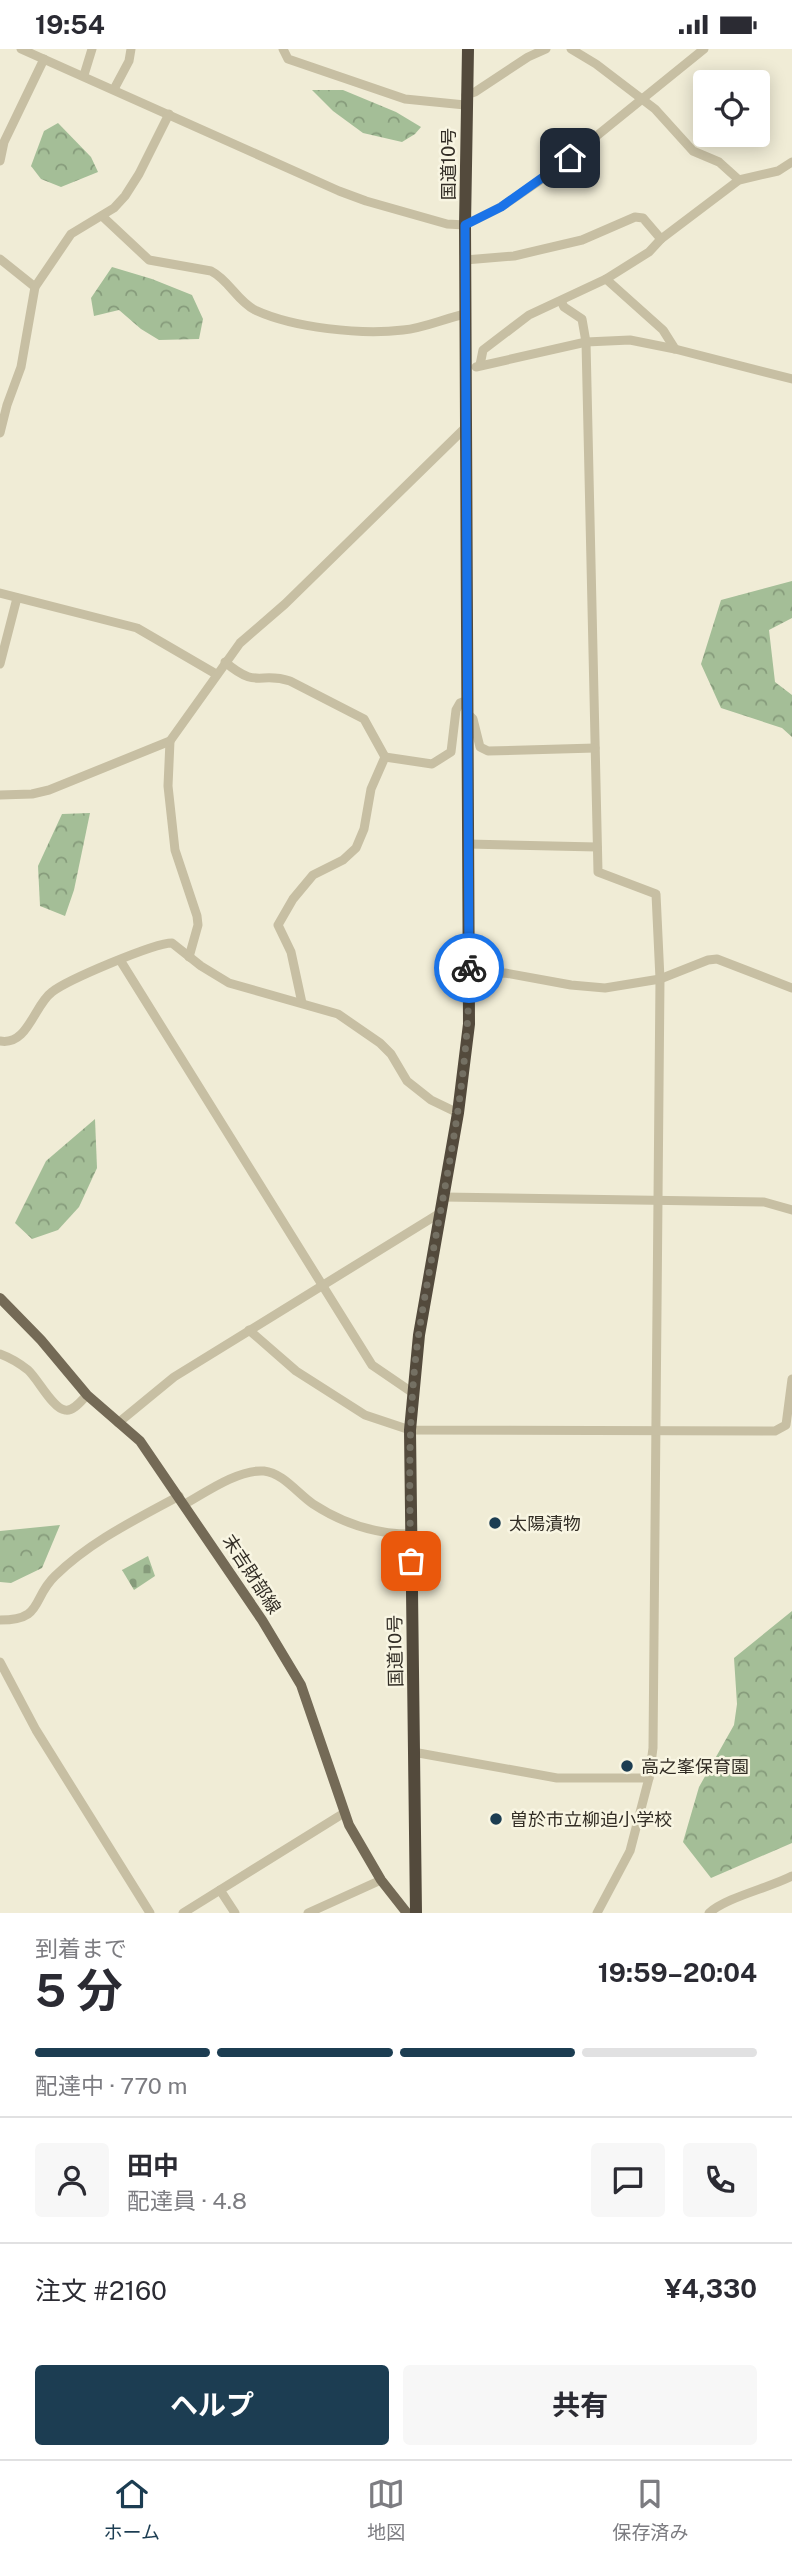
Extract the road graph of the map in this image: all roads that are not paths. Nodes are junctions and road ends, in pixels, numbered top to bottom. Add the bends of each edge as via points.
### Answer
1 (21, 49) edge
2 (92, 49) edge
3 (131, 49) edge
4 (283, 49) edge
5 (468, 49) edge
6 (546, 49) edge
7 (571, 49) edge
8 (704, 49) edge
9 (44, 59) junction
10 (84, 75) junction
11 (114, 89) junction
12 (641, 99) junction
13 (466, 100) junction
14 (169, 114) junction
15 (0, 161) edge
16 (792, 162) edge
17 (739, 180) junction
18 (102, 216) junction
19 (465, 225) junction
20 (661, 239) junction
21 (0, 259) edge
22 (465, 260) junction
23 (606, 279) junction
24 (35, 287) junction
25 (561, 301) junction
26 (466, 314) junction
27 (586, 342) junction
28 (675, 349) junction
29 (480, 365) junction
30 (467, 370) junction
31 (792, 379) edge
32 (4, 404) edge
33 (466, 428) junction
34 (0, 433) edge
35 (0, 593) edge
36 (17, 598) junction
37 (225, 662) junction
38 (0, 664) edge
39 (216, 674) junction
40 (468, 707) junction
41 (170, 741) junction
42 (595, 748) junction
43 (385, 757) junction
44 (0, 795) edge
45 (468, 844) junction
46 (597, 847) junction
47 (190, 957) junction
48 (120, 960) junction
49 (470, 975) junction
50 (660, 979) junction
51 (792, 988) edge
52 (302, 1003) junction
53 (0, 1041) edge
54 (458, 1113) junction
55 (443, 1197) junction
56 (657, 1200) junction
57 (792, 1210) edge
58 (440, 1213) junction
59 (321, 1286) junction
60 (0, 1298) edge
61 (249, 1330) junction
62 (0, 1354) edge
63 (792, 1379) edge
64 (413, 1394) junction
65 (87, 1395) junction
66 (118, 1423) junction
67 (410, 1430) junction
68 (655, 1431) junction
69 (182, 1500) junction
70 (410, 1534) junction
71 (0, 1620) edge
72 (0, 1662) edge
73 (414, 1752) junction
74 (649, 1778) junction
75 (344, 1813) junction
76 (792, 1876) edge
77 (381, 1880) junction
78 (220, 1890) junction
79 (150, 1913) edge
80 (183, 1913) edge
81 (235, 1913) edge
82 (308, 1913) edge
83 (407, 1913) edge
84 (416, 1913) edge
85 (598, 1913) edge
86 (709, 1913) edge

1 - 9 street
2 - 10 street
3 - 11 street
4 - 13 street via 288,59 405,99
5 - 13 highway, 国道10号
6 - 13 street
7 - 12 street
8 - 12 street
9 - 10 street
9 - 15 street
10 - 11 street
11 - 14 street
12 - 17 street via 693,151 719,162
12 - 19 street via 552,172
13 - 19 highway, 国道10号
14 - 18 street via 133,185
14 - 19 street via 366,201
16 - 17 street via 778,171
17 - 20 street
18 - 24 street via 71,234
18 - 26 street via 149,260 211,271 248,305 285,319 358,331 405,330
19 - 22 highway, 国道10号
20 - 22 street via 643,218 635,216 582,240 514,256
20 - 23 street
21 - 24 street
22 - 26 highway, 国道10号
23 - 25 street
23 - 28 street via 663,330
24 - 32 street via 21,367
25 - 27 street via 582,319
25 - 29 street via 529,315 483,350
26 - 30 highway, 国道10号
27 - 28 street via 630,340
27 - 29 street
27 - 42 street
28 - 31 street
29 - 30 street
30 - 33 highway, 国道10号
32 - 34 street
33 - 37 street
33 - 40 highway, 国道10号
35 - 36 street
36 - 38 street
36 - 39 street via 148,632
37 - 39 street
37 - 43 street via 247,678 290,681 358,715
39 - 41 street
40 - 42 street via 480,747 488,751
40 - 43 street via 460,703 456,710 451,752 432,764
40 - 45 highway, 国道10号
41 - 44 street via 49,790
41 - 47 street via 168,786 175,850 198,925
42 - 46 street
43 - 52 street via 356,848 313,875 278,925 291,952
45 - 46 street
45 - 49 highway, 国道10号
46 - 50 street via 598,872 656,894
47 - 48 street via 168,942
47 - 52 street via 229,983
48 - 53 street via 50,993 20,1035
48 - 59 street
49 - 50 street via 505,972 605,988
49 - 54 highway, 国道10号 via 466,1063
50 - 51 street via 717,959
50 - 56 street
52 - 54 street via 338,1014 370,1035 391,1053 407,1081
54 - 55 highway, 国道10号
55 - 56 street
55 - 58 highway, 国道10号
56 - 57 street via 764,1202
56 - 68 street
58 - 59 street
58 - 64 highway, 国道10号
59 - 61 street
59 - 64 street via 372,1365
60 - 65 main road, 末吉財部線
61 - 66 street via 174,1377
61 - 67 street via 296,1371 365,1415
62 - 65 street via 31,1372 65,1411
63 - 68 street via 786,1425 775,1431
64 - 67 highway, 国道10号
65 - 66 main road, 末吉財部線
66 - 69 main road, 末吉財部線 via 141,1441
67 - 68 street
67 - 70 highway, 国道10号
68 - 74 street
69 - 70 street via 266,1471 349,1522 385,1534
69 - 71 street via 93,1543 51,1580 29,1615
69 - 75 main road, 末吉財部線 via 301,1685
70 - 73 highway, 国道10号
72 - 79 street via 36,1730
73 - 74 street via 557,1778
73 - 84 highway, 国道10号
74 - 85 street via 630,1851
75 - 77 main road, 末吉財部線
75 - 78 street
76 - 86 street
77 - 82 street
77 - 83 main road, 末吉財部線
78 - 80 street
78 - 81 street

